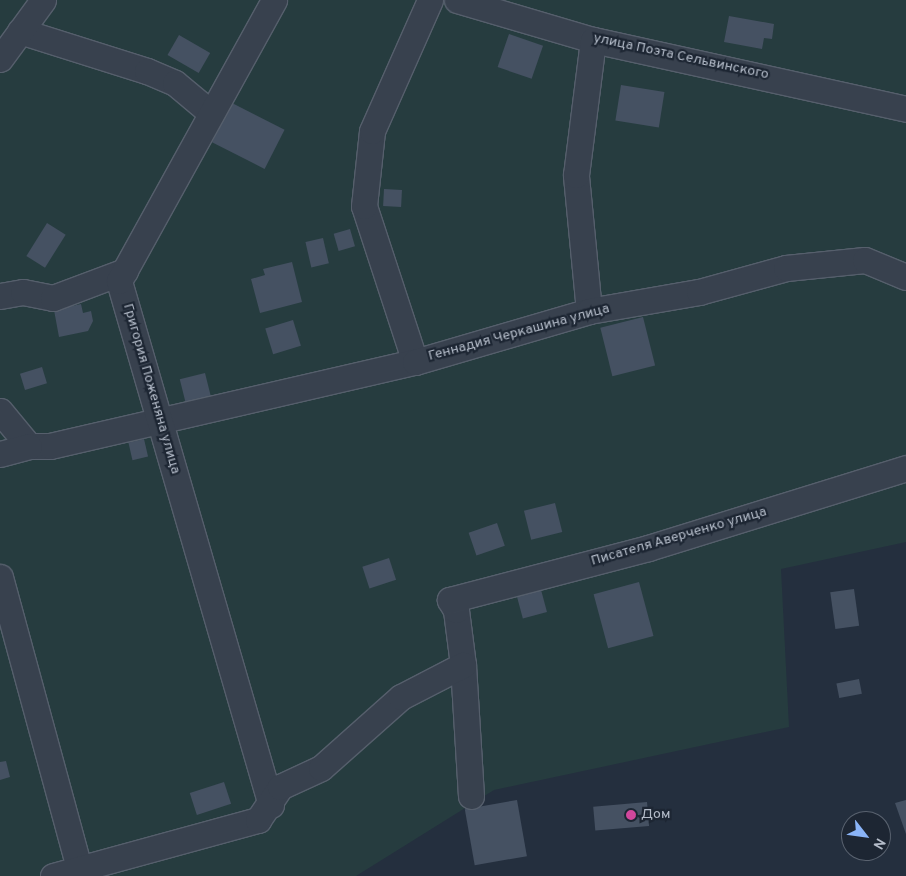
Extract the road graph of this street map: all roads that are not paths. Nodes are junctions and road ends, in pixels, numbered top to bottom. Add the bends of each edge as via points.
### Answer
1 (43, 0) edge
2 (274, 0) edge
3 (430, 0) edge
4 (457, 0) edge
5 (20, 31) junction
6 (593, 40) junction
7 (0, 59) edge
8 (906, 109) edge
9 (211, 113) junction
10 (125, 271) junction
11 (906, 277) edge
12 (0, 296) edge
13 (589, 311) junction
14 (415, 362) junction
15 (0, 411) edge
16 (160, 418) junction
17 (29, 446) junction
18 (0, 454) edge
19 (906, 468) edge
20 (0, 577) edge
21 (463, 665) junction
22 (471, 796) dead end
23 (271, 805) junction
24 (79, 868) junction
25 (52, 876) edge

1 - 5 street
2 - 9 street, Григория Поженяна улица
3 - 14 street via 372,132 364,206
4 - 6 street, улица Поэта Сельвинского
5 - 7 street
5 - 9 street via 175,83
6 - 8 street, улица Поэта Сельвинского
6 - 13 street via 576,175
9 - 10 street, Григория Поженяна улица
10 - 12 street via 53,298 23,292
10 - 16 street, Григория Поженяна улица via 119,281
11 - 13 street, Геннадия Черкашина улица via 865,260 786,268 699,292
13 - 14 street, Геннадия Черкашина улица
14 - 16 street, Геннадия Черкашина улица
15 - 17 street
16 - 17 street, Геннадия Черкашина улица via 50,446
16 - 23 street, Григория Поженяна улица
17 - 18 street, Геннадия Черкашина улица
19 - 21 street, Писателя Аверченко улица via 648,548 450,600 456,610
20 - 24 street
21 - 22 street
21 - 23 street via 401,697 321,768 280,787
23 - 24 street via 258,820
24 - 25 street

